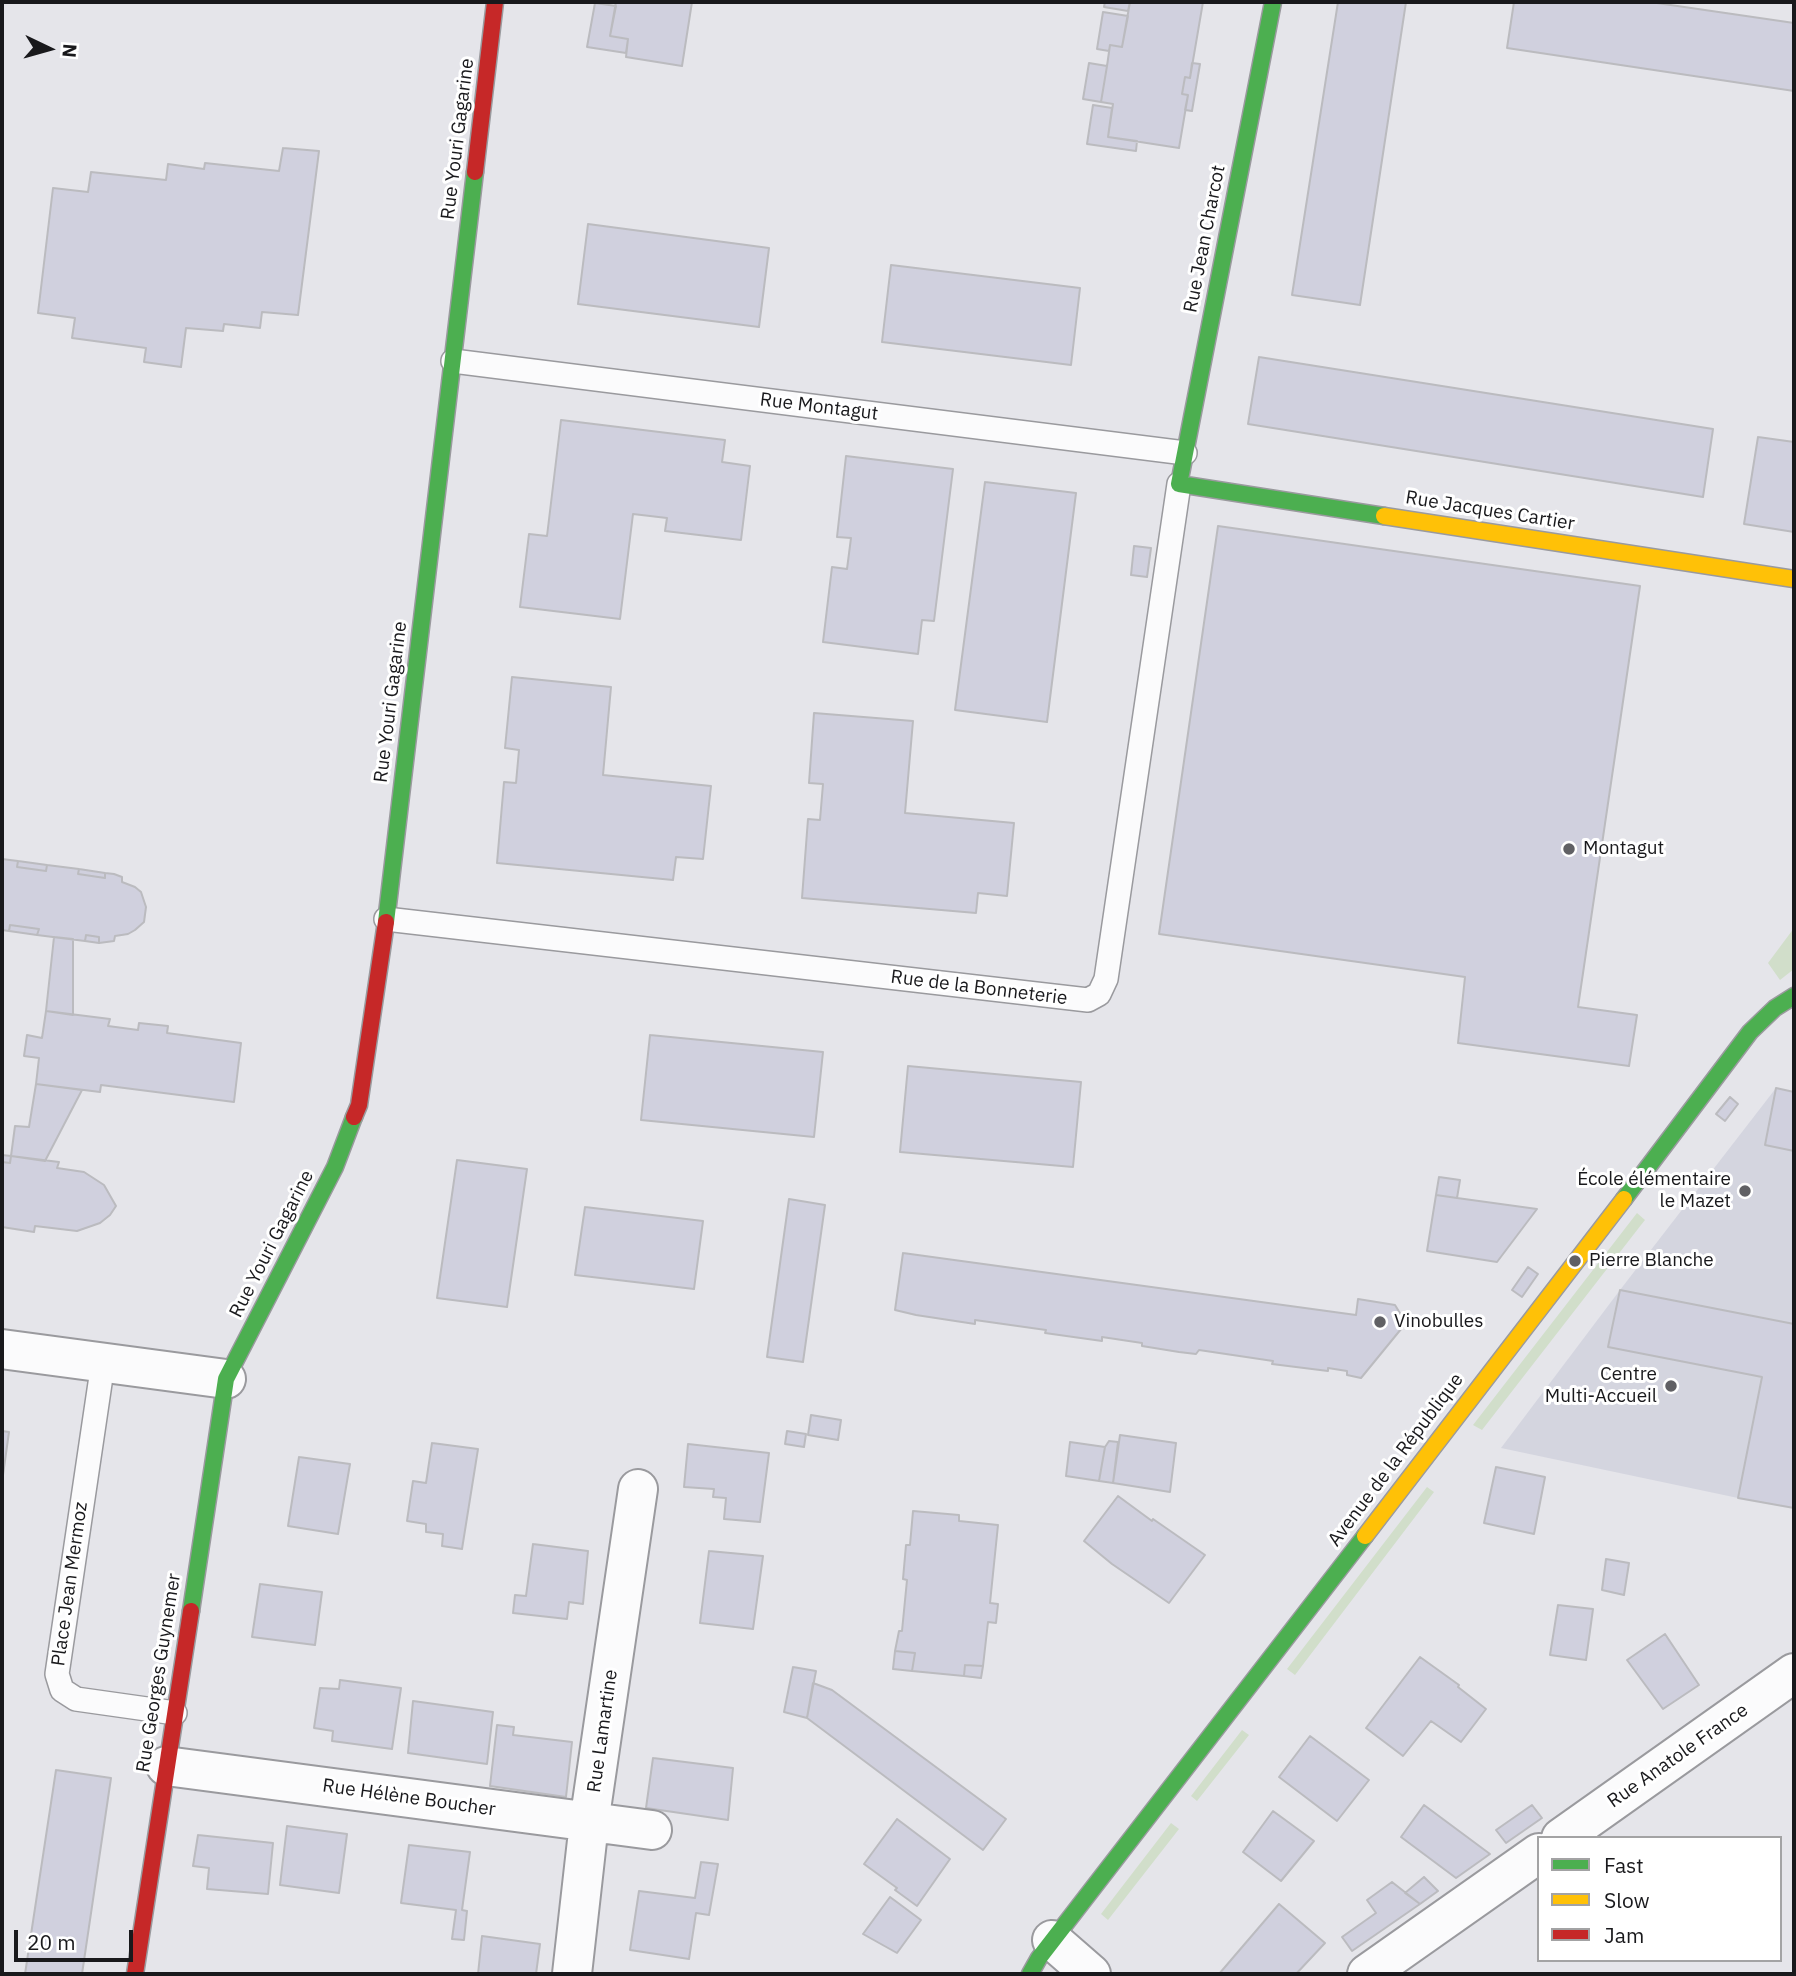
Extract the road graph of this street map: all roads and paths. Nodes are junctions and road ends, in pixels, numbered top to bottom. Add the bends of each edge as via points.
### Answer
1 (495, 2) edge
2 (1273, 2) edge
3 (453, 361) junction
4 (1185, 453) junction
5 (1180, 484) junction
6 (1794, 579) edge
7 (386, 919) junction
8 (1794, 996) edge
9 (2, 1349) edge
10 (103, 1363) junction
11 (226, 1378) junction
12 (638, 1489) dead end
13 (1794, 1673) edge
14 (175, 1713) junction
15 (166, 1766) junction
16 (589, 1823) junction
17 (652, 1830) dead end
18 (1564, 1836) edge
19 (1537, 1854) edge
20 (1045, 1949) junction
21 (135, 1974) edge
22 (572, 1974) edge
23 (1017, 1974) edge
24 (1030, 1974) edge
25 (1091, 1974) edge
26 (1367, 1974) edge

1 - 3 street, Rue Youri Gagarine
2 - 4 street, Rue Jean Charcot
3 - 4 lane, Rue Montagut
3 - 7 street, Rue Youri Gagarine
4 - 5 street, Rue Jean Charcot
5 - 6 street, Rue Jacques Cartier
5 - 7 lane, Rue de la Bonneterie via 1106,979 1099,993 1088,1000
7 - 11 street, Rue Youri Gagarine via 359,1105 335,1167
8 - 20 street, Avenue de la République via 1750,1032
9 - 10 street
10 - 11 street
10 - 14 lane, Place Jean Mermoz via 57,1674 62,1690 76,1699
11 - 14 street, Rue Georges Guynemer
12 - 16 street, Rue Lamartine
13 - 18 street, Rue Anatole France
14 - 15 street, Rue Georges Guynemer
15 - 16 street, Rue Hélène Boucher
15 - 21 street, Rue Georges Guynemer
16 - 17 street, Rue Hélène Boucher
16 - 22 street, Rue Lamartine
19 - 26 street
20 - 23 street, Avenue de la République
20 - 24 street, Avenue de la République
20 - 25 street

